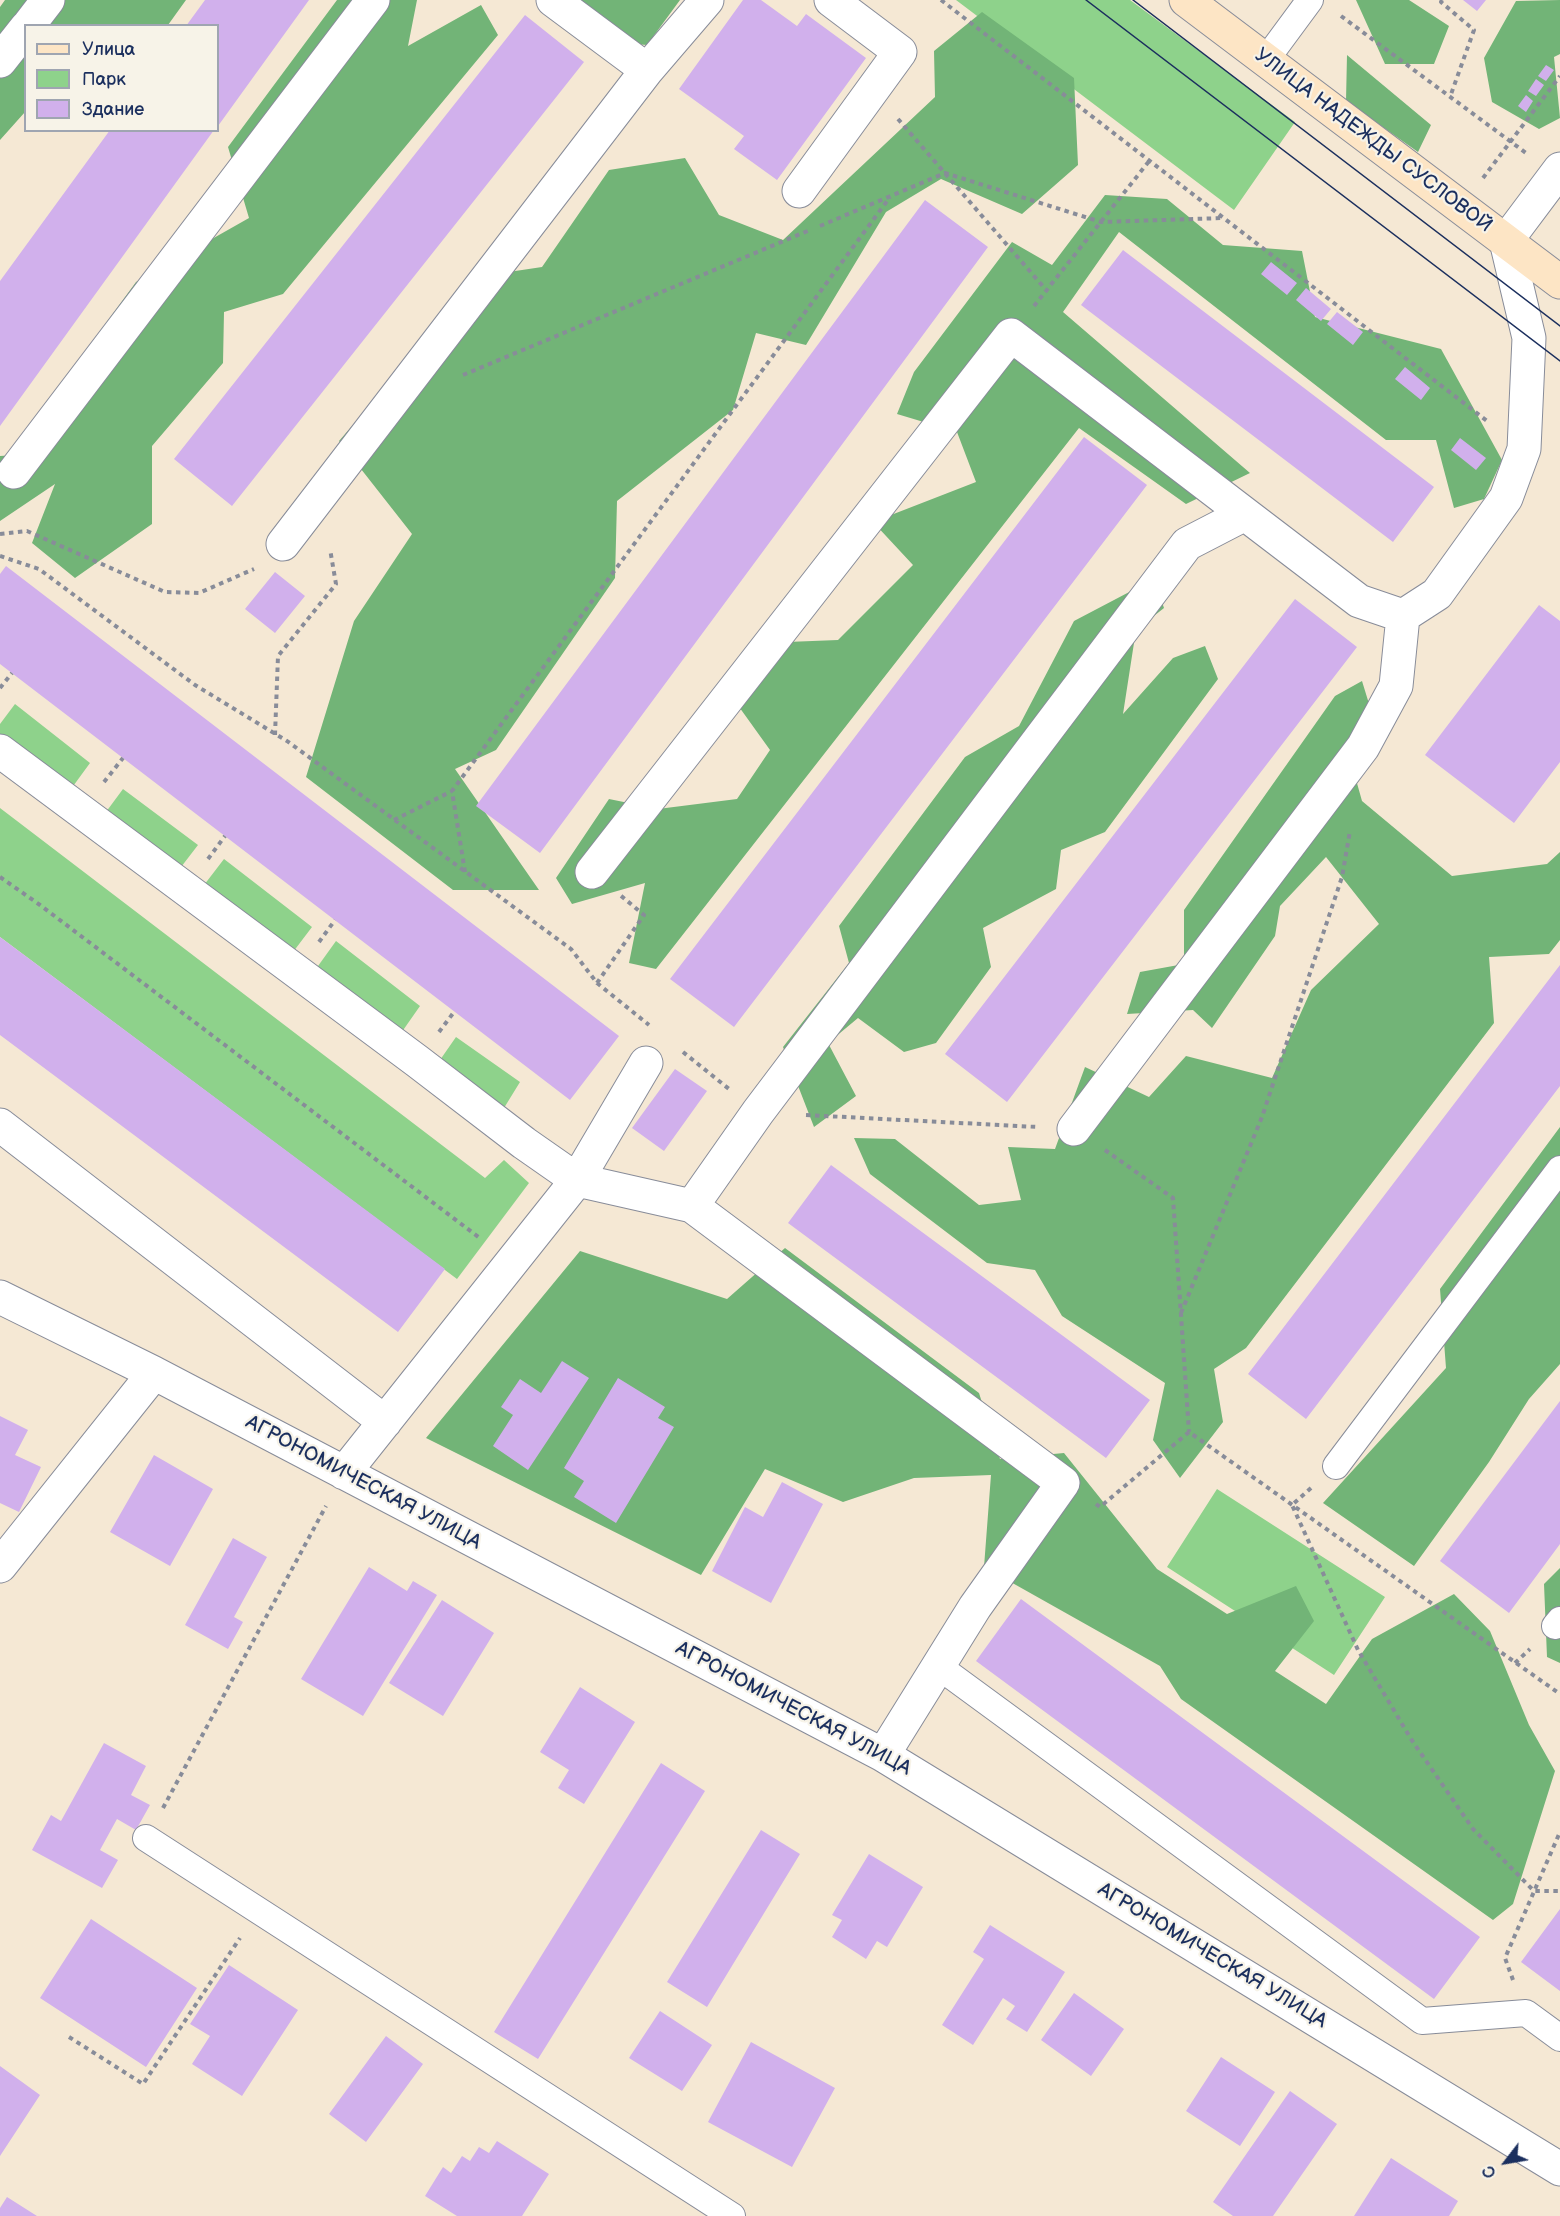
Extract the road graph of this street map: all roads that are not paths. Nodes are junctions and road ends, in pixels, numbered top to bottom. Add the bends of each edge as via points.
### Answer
1 (48, 0) edge
2 (373, 0) edge
3 (553, 0) edge
4 (707, 0) edge
5 (831, 0) edge
6 (1186, 0) edge
7 (1310, 0) edge
8 (29, 24) edge
9 (24, 31) edge
10 (0, 61) edge
11 (1265, 61) junction
12 (646, 70) junction
13 (1558, 172) edge
14 (799, 191) dead end
15 (1506, 241) junction
16 (1560, 282) edge
17 (14, 472) dead end
18 (1245, 514) junction
19 (284, 544) road end
20 (1403, 616) junction
21 (0, 751) edge
22 (592, 872) dead end
23 (644, 1049) road end
24 (0, 1125) edge
25 (1074, 1129) road end
26 (1560, 1169) edge
27 (577, 1180) junction
28 (692, 1206) junction
29 (0, 1296) edge
30 (154, 1373) junction
31 (385, 1422) junction
32 (1336, 1466) dead end
33 (344, 1473) junction
34 (0, 1566) edge
35 (938, 1666) junction
36 (883, 1755) junction
37 (146, 1838) road end
38 (1560, 2038) edge
39 (1560, 2169) edge
40 (732, 2216) edge

1 - 8 street
2 - 17 street
3 - 12 street
4 - 12 street
5 - 14 street via 900,52
6 - 11 main road, УЛИЦА НАДЕЖДЫ СУСЛОВОЙ
7 - 11 lane
9 - 10 street
11 - 15 main road, УЛИЦА НАДЕЖДЫ СУСЛОВОЙ
12 - 19 street
13 - 15 street
15 - 16 main road, УЛИЦА НАДЕЖДЫ СУСЛОВОЙ
15 - 20 street via 1530,338 1524,449 1506,498 1437,594
18 - 20 street via 1359,601
18 - 22 street via 1011,334
18 - 28 street via 1187,544 758,1112
20 - 25 street via 1396,686 1363,747
21 - 27 street
23 - 27 street
24 - 31 street
26 - 32 lane
27 - 28 street
27 - 31 street
28 - 35 street via 1063,1483
29 - 30 street, АГРОНОМИЧЕСКАЯ УЛИЦА
30 - 33 street, АГРОНОМИЧЕСКАЯ УЛИЦА
30 - 34 street
31 - 33 street
33 - 36 street, АГРОНОМИЧЕСКАЯ УЛИЦА
35 - 36 street
35 - 38 lane via 1422,2022 1526,2013
36 - 39 street, АГРОНОМИЧЕСКАЯ УЛИЦА
37 - 40 lane

